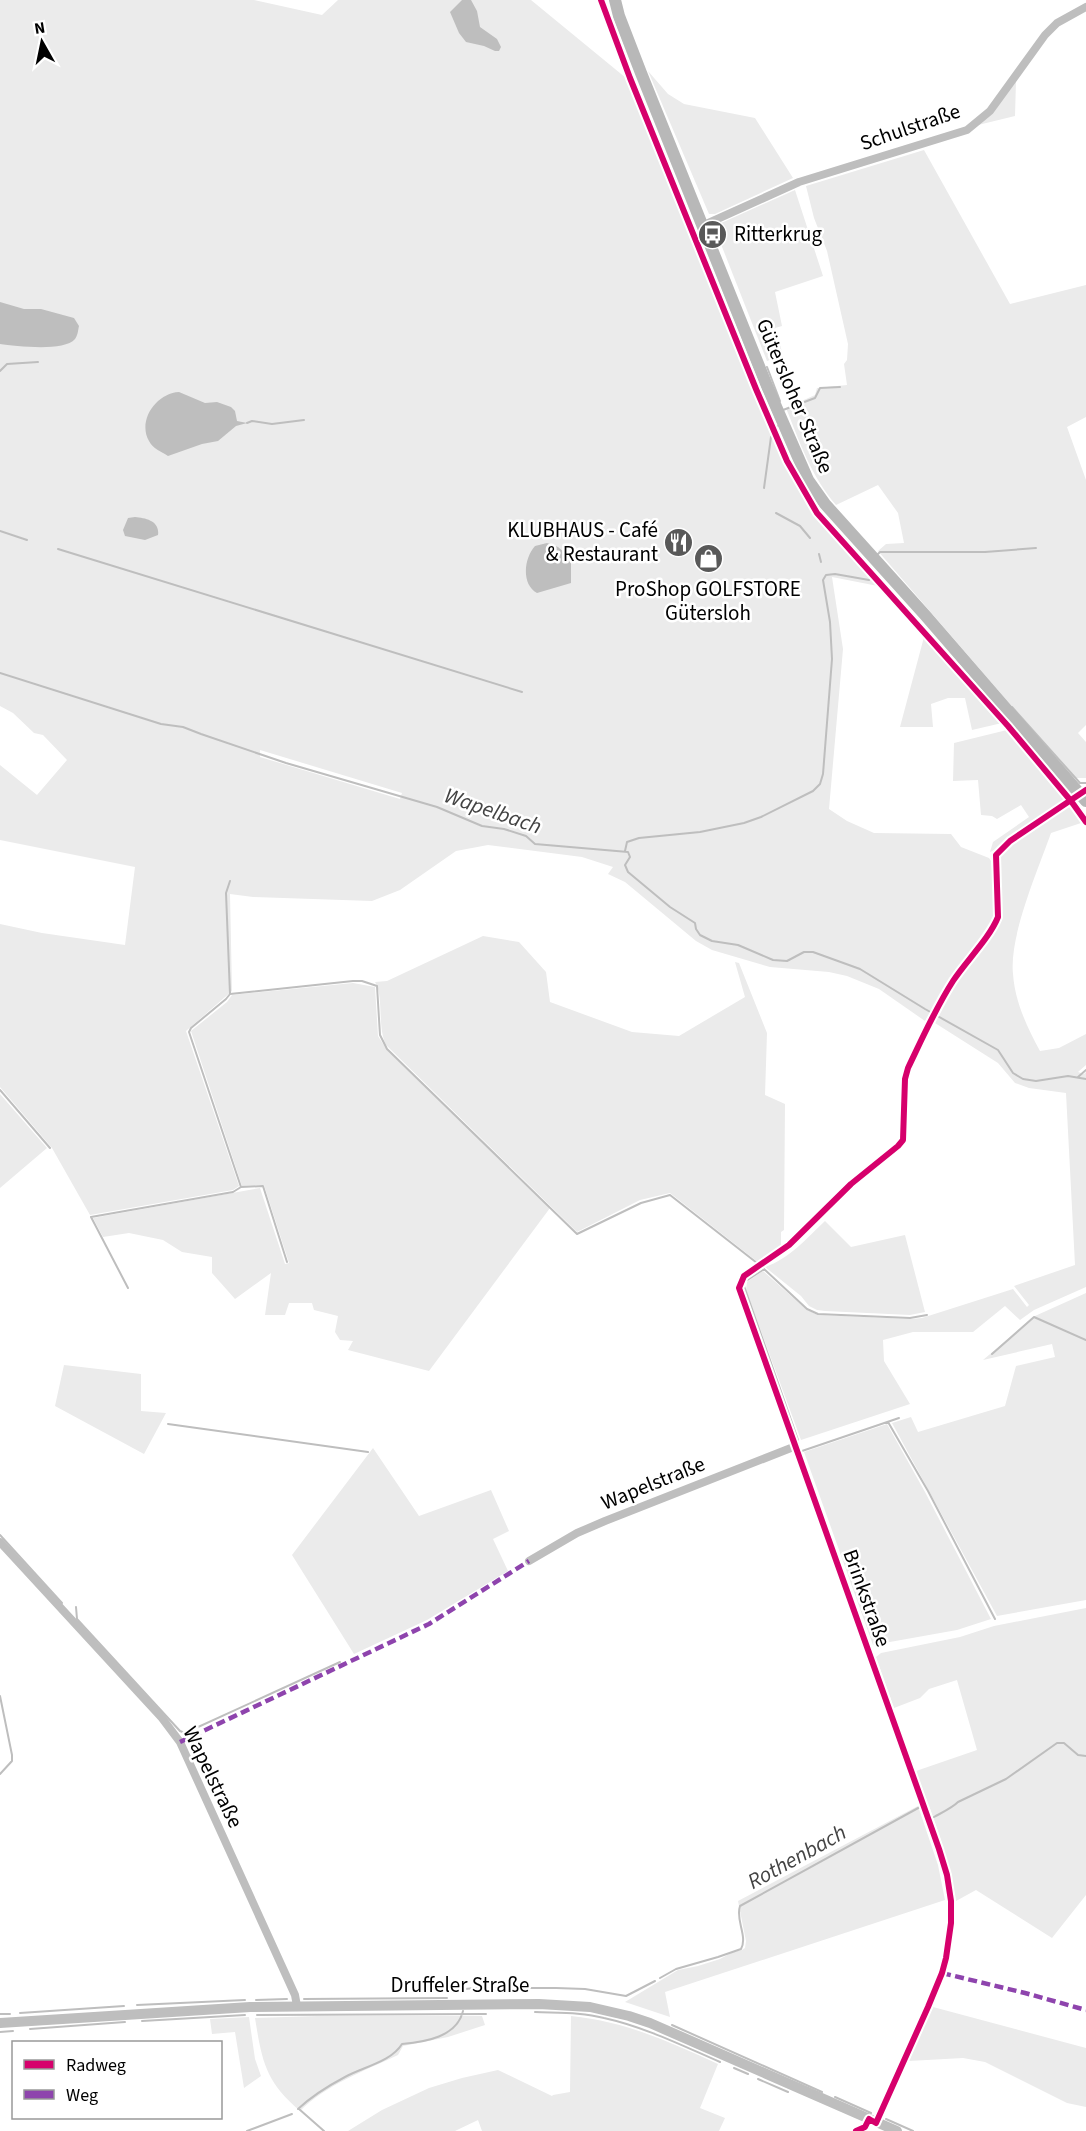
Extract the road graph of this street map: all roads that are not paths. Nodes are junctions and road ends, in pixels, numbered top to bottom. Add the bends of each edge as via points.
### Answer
1 (615, 0) edge
2 (1086, 7) edge
3 (704, 225) junction
4 (1084, 795) edge
5 (898, 1146) dead end
6 (796, 1446) junction
7 (0, 1542) edge
8 (529, 1561) dead end
9 (297, 2006) junction
10 (0, 2023) edge
11 (872, 2121) junction
12 (856, 2131) edge
13 (897, 2131) edge

1 - 3 main road, Gütersloher Straße
2 - 3 street, Schulstraße via 1045,34 990,111 967,130 799,182
3 - 4 main road, Gütersloher Straße via 808,480 825,504
5 - 6 street, Brinkstraße via 851,1184 789,1245 740,1282
6 - 8 street, Wapelstraße via 577,1533
6 - 11 street, Brinkstraße via 939,1849 951,1901 949,1944 942,1973
7 - 9 street, Wapelstraße via 180,1742
9 - 10 street, Druffeler Straße
9 - 11 street, Druffeler Straße via 539,2004 604,2009 650,2023
11 - 12 street
11 - 13 street, Druffeler Straße

